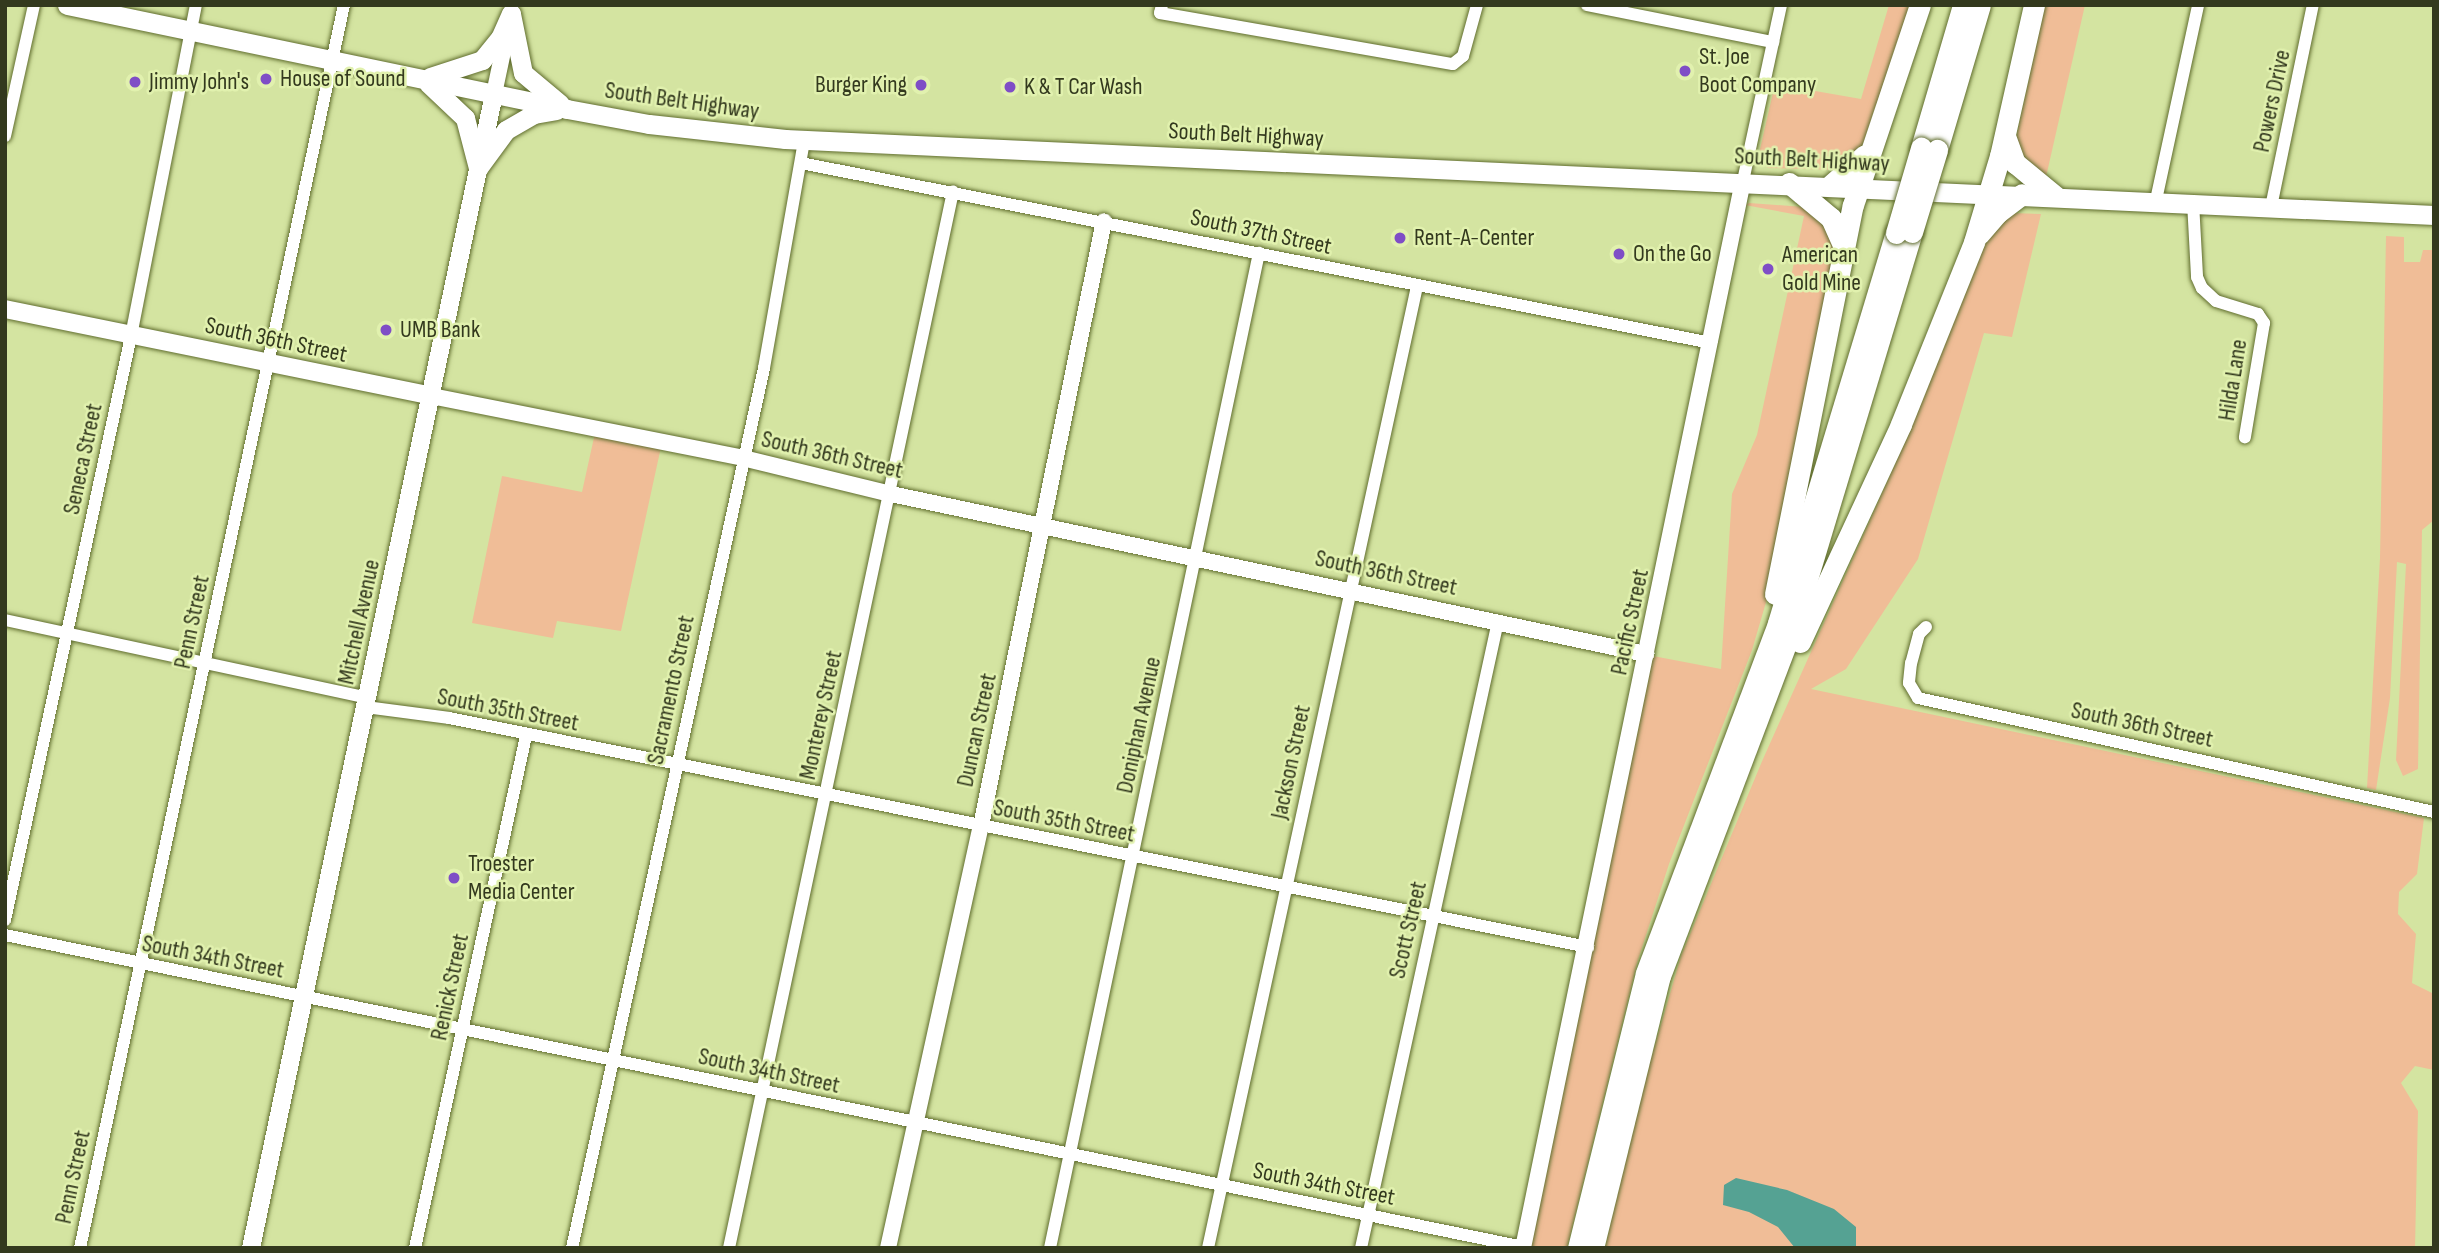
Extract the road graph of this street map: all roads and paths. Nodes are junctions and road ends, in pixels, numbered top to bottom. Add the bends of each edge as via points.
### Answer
1 (34, 5) edge
2 (67, 5) edge
3 (196, 5) edge
4 (344, 5) edge
5 (1477, 5) edge
6 (1587, 5) edge
7 (1781, 5) edge
8 (1920, 5) edge
9 (1963, 5) edge
10 (1980, 5) edge
11 (2034, 5) edge
12 (2198, 5) edge
13 (2313, 5) edge
14 (512, 9) edge
15 (1161, 9) edge
16 (190, 31) junction
17 (1773, 42) junction
18 (333, 61) junction
19 (421, 79) junction
20 (494, 94) junction
21 (567, 109) junction
22 (5, 136) edge
23 (2005, 136) junction
24 (804, 140) junction
25 (1871, 148) junction
26 (1929, 149) junction
27 (801, 163) junction
28 (478, 168) junction
29 (1743, 181) junction
30 (1789, 183) junction
31 (1831, 185) junction
32 (1859, 187) junction
33 (953, 191) junction
34 (1989, 193) junction
35 (2022, 194) junction
36 (2055, 196) junction
37 (2156, 200) junction
38 (2193, 202) junction
39 (2271, 206) junction
40 (2434, 215) edge
41 (1104, 220) junction
42 (1904, 233) junction
43 (1974, 242) junction
44 (1844, 247) junction
45 (1259, 253) junction
46 (1417, 286) junction
47 (5, 309) edge
48 (131, 336) junction
49 (1711, 343) junction
50 (268, 363) junction
51 (431, 396) junction
52 (2245, 437) dead end
53 (744, 458) junction
54 (891, 494) junction
55 (1042, 525) junction
56 (1197, 558) junction
57 (1349, 591) junction
58 (5, 620) edge
59 (1498, 621) junction
60 (1926, 627) dead end
61 (66, 634) junction
62 (1646, 654) junction
63 (205, 664) junction
64 (367, 702) junction
65 (1747, 707) junction
66 (526, 736) junction
67 (1741, 763) junction
68 (676, 764) junction
69 (825, 793) junction
70 (2434, 812) edge
71 (981, 826) junction
72 (1132, 857) junction
73 (1286, 887) junction
74 (1433, 916) junction
75 (5, 920) edge
76 (5, 936) edge
77 (1588, 947) junction
78 (141, 964) junction
79 (306, 998) junction
80 (462, 1029) junction
81 (613, 1060) junction
82 (763, 1091) junction
83 (915, 1123) junction
84 (1069, 1155) junction
85 (1220, 1185) junction
86 (1368, 1213) junction
87 (1523, 1247) edge
88 (80, 1248) edge
89 (251, 1248) edge
90 (415, 1248) edge
91 (572, 1248) edge
92 (729, 1248) edge
93 (888, 1248) edge
94 (1050, 1248) edge
95 (1208, 1248) edge
96 (1360, 1248) edge
97 (1578, 1248) edge
98 (1593, 1248) edge

1 - 22 street
2 - 16 main road, South Belt Highway
3 - 16 street, Seneca Street
4 - 18 street, Penn Street
5 - 15 street via 1461,61 1453,64
6 - 17 street
7 - 17 street, Pacific Street
8 - 25 highway
9 - 26 highway
10 - 26 highway
11 - 23 highway
12 - 37 street
13 - 39 street, Powers Drive
14 - 19 main road via 500,38 482,60 456,73
14 - 20 street, Mitchell Avenue
14 - 21 main road via 523,73
16 - 18 main road, South Belt Highway
16 - 48 street, Seneca Street
17 - 29 street, Pacific Street
18 - 19 main road, South Belt Highway
18 - 50 street, Penn Street
19 - 20 main road, South Belt Highway
19 - 28 main road via 465,118
20 - 21 main road, South Belt Highway
20 - 28 main road, Mitchell Avenue
21 - 24 main road, South Belt Highway via 649,124
21 - 28 main road via 519,120
23 - 34 highway
23 - 36 highway via 2015,163
24 - 27 street, Sacramento Street
24 - 29 main road, South Belt Highway
25 - 31 highway
25 - 32 highway
26 - 42 highway, bridge
27 - 33 street, South 37th Street
27 - 53 street, Sacramento Street
28 - 51 main road, Mitchell Avenue
29 - 30 main road, South Belt Highway
29 - 49 street, Pacific Street
30 - 31 main road, South Belt Highway
30 - 44 highway via 1831,218
31 - 32 main road, South Belt Highway
32 - 34 main road, South Belt Highway
32 - 44 highway
33 - 41 street, South 37th Street
33 - 54 street, Monterey Street
34 - 35 main road, South Belt Highway
34 - 43 highway
35 - 36 main road, South Belt Highway
35 - 43 highway via 1990,219
36 - 37 main road, South Belt Highway
37 - 38 main road, South Belt Highway
38 - 39 main road, South Belt Highway
38 - 52 street, Hilda Lane via 2197,277 2202,288 2216,301 2258,314 2264,323
39 - 40 main road, South Belt Highway
41 - 45 street, South 37th Street
41 - 55 street, Duncan Street
42 - 65 highway
42 - 67 highway via 1818,552
43 - 67 highway via 1901,424 1768,716
44 - 65 highway via 1778,582
45 - 46 street, South 37th Street
45 - 56 street, Doniphan Avenue
46 - 49 street, South 37th Street
46 - 57 street, Jackson Street
47 - 48 main road, South 36th Street
48 - 50 main road, South 36th Street
48 - 61 street, Seneca Street
49 - 62 street, Pacific Street
50 - 51 main road, South 36th Street
50 - 63 street, Penn Street
51 - 53 street, South 36th Street
51 - 64 main road, Mitchell Avenue
53 - 54 street, South 36th Street
53 - 68 street, Sacramento Street
54 - 55 street, South 36th Street
54 - 69 street, Monterey Street
55 - 56 street, South 36th Street
55 - 71 street, Duncan Street
56 - 57 street, South 36th Street
56 - 72 street, Doniphan Avenue
57 - 59 street, South 36th Street
57 - 73 street, Jackson Street
58 - 61 street, South 35th Street
59 - 62 street, South 36th Street
59 - 74 street, Scott Street
60 - 70 street, South 36th Street via 1919,634 1910,663 1909,683 1919,698
61 - 63 street, South 35th Street
61 - 75 street, Seneca Street
62 - 77 street, Pacific Street
63 - 64 street, South 35th Street
63 - 78 street, Penn Street
64 - 66 street, South 35th Street
64 - 79 main road, Mitchell Avenue
65 - 97 highway via 1646,973
66 - 68 street, South 35th Street
66 - 80 street, Renick Street
67 - 98 highway via 1650,1009
68 - 69 street, South 35th Street
68 - 81 street, Sacramento Street
69 - 71 street, South 35th Street
69 - 82 street, Monterey Street
71 - 72 street, South 35th Street
71 - 83 street, Duncan Street
72 - 73 street, South 35th Street
72 - 84 street, Doniphan Avenue
73 - 74 street, South 35th Street
73 - 85 street, Jackson Street
74 - 77 street, South 35th Street
74 - 86 street, Scott Street
76 - 78 street, South 34th Street
77 - 87 street, Pacific Street
78 - 79 street, South 34th Street
78 - 88 street, Penn Street
79 - 80 street, South 34th Street
79 - 89 main road, Mitchell Avenue
80 - 81 street, South 34th Street
80 - 90 street, Renick Street
81 - 82 street, South 34th Street
81 - 91 street, Sacramento Street
82 - 83 street, South 34th Street
82 - 92 street, Monterey Street
83 - 84 street, South 34th Street
83 - 93 street, Duncan Street
84 - 85 street, South 34th Street
84 - 94 street, Doniphan Avenue
85 - 86 street, South 34th Street
85 - 95 street, Jackson Street
86 - 87 street, South 34th Street
86 - 96 street, Scott Street

